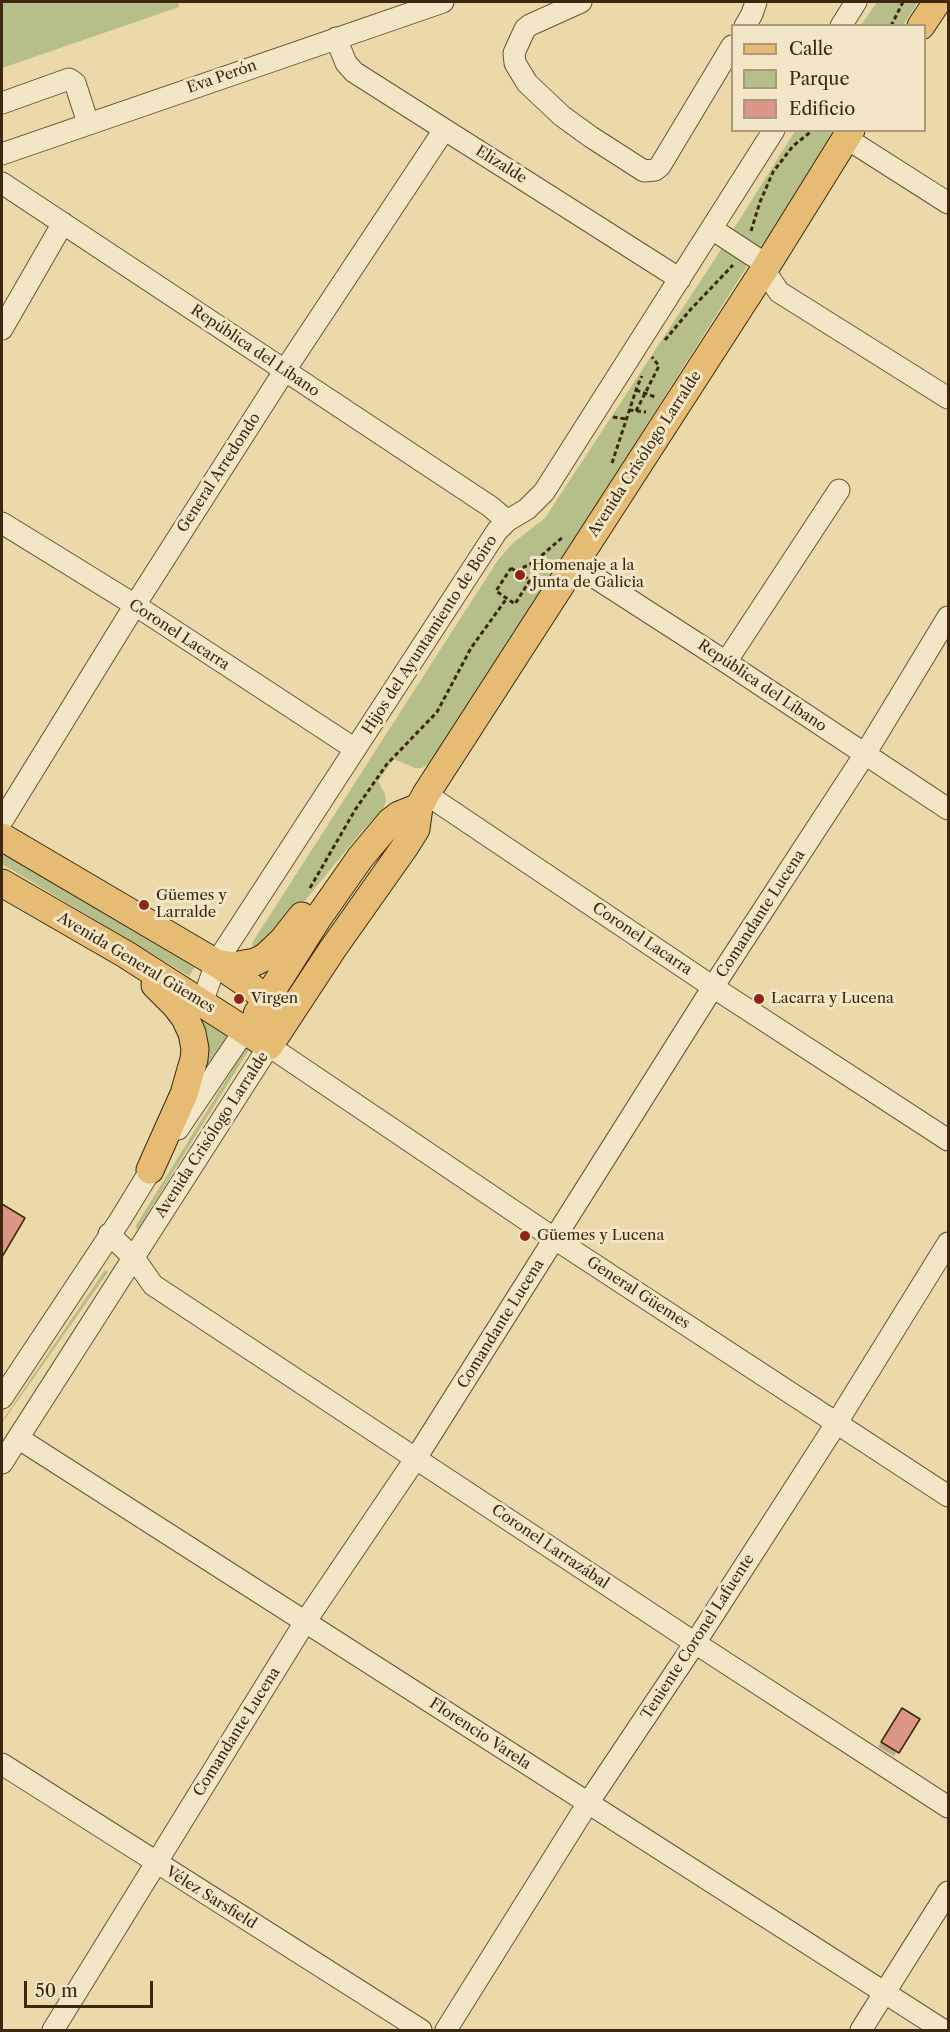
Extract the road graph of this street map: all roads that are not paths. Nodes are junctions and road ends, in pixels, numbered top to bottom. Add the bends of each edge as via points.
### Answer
1 (443, 2) edge
2 (581, 2) edge
3 (756, 2) edge
4 (856, 2) edge
5 (746, 24) edge
6 (842, 24) edge
7 (336, 38) junction
8 (731, 48) edge
9 (2, 103) edge
10 (88, 123) junction
11 (444, 130) junction
12 (773, 132) edge
13 (849, 134) edge
14 (2, 154) edge
15 (2, 183) edge
16 (948, 203) edge
17 (63, 223) junction
18 (712, 229) junction
19 (755, 261) junction
20 (680, 279) junction
21 (2, 329) edge
22 (285, 370) junction
23 (948, 398) edge
24 (839, 490) dead end
25 (507, 521) junction
26 (2, 523) edge
27 (574, 564) junction
28 (135, 605) junction
29 (948, 617) edge
30 (726, 662) junction
31 (355, 749) junction
32 (865, 754) junction
33 (423, 801) junction
34 (948, 809) edge
35 (2, 821) edge
36 (2, 837) edge
37 (360, 858) junction
38 (2, 882) edge
39 (125, 954) junction
40 (216, 963) junction
41 (713, 987) junction
42 (267, 1000) junction
43 (202, 1003) junction
44 (245, 1030) junction
45 (269, 1046) junction
46 (948, 1140) edge
47 (150, 1170) junction
48 (555, 1239) junction
49 (105, 1241) junction
50 (948, 1243) edge
51 (130, 1264) junction
52 (2, 1398) edge
53 (836, 1424) junction
54 (18, 1438) junction
55 (416, 1458) junction
56 (2, 1463) edge
57 (948, 1497) edge
58 (305, 1622) junction
59 (695, 1643) junction
60 (2, 1764) edge
61 (588, 1803) junction
62 (948, 1807) edge
63 (156, 1863) junction
64 (948, 1892) edge
65 (884, 1994) junction
66 (52, 2031) edge
67 (421, 2031) edge
68 (446, 2031) edge
69 (861, 2031) edge
70 (943, 2031) edge

1 - 7 street, Eva Perón
2 - 8 street via 525,29 514,53 515,63 527,82 562,116 644,171 660,166
3 - 5 street
4 - 6 street
7 - 10 street, Eva Perón
7 - 11 street, Elizalde via 354,72
9 - 10 street via 69,79 75,82
10 - 14 street, Eva Perón
11 - 20 street, Elizalde
11 - 22 street, General Arredondo
12 - 18 street, Hijos del Ayuntamiento de Boiro
13 - 16 street
13 - 19 main road, Avenida Crisólogo Larralde
15 - 17 street, República del Líbano
17 - 21 street
17 - 22 street, República del Líbano
18 - 19 street
18 - 20 street, Hijos del Ayuntamiento de Boiro
19 - 23 street via 779,292
19 - 27 main road, Avenida Crisólogo Larralde
20 - 25 street, Hijos del Ayuntamiento de Boiro via 544,492
22 - 25 street, República del Líbano
22 - 28 street, General Arredondo
24 - 30 street
25 - 31 street, Hijos del Ayuntamiento de Boiro
26 - 28 street, Coronel Lacarra
27 - 30 street, República del Líbano
27 - 33 main road, Avenida Crisólogo Larralde
28 - 31 street, Coronel Lacarra
28 - 35 street, General Arredondo
29 - 32 street, Comandante Lucena
30 - 32 street, República del Líbano
31 - 40 street, Hijos del Ayuntamiento de Boiro
32 - 34 street, República del Líbano
32 - 41 street, Comandante Lucena
33 - 37 main road, Avenida Crisólogo Larralde via 390,822
33 - 41 street, Coronel Lacarra
33 - 45 main road, Avenida Crisólogo Larralde via 416,829
36 - 40 main road
37 - 40 main road via 329,882 284,940 265,957 233,966
37 - 42 main road, Avenida Crisólogo Larralde
38 - 39 main road, Avenida General Güemes
39 - 43 main road, Avenida General Güemes
39 - 47 main road via 177,1006 192,1033 195,1049 184,1094
40 - 42 main road
40 - 43 street, Hijos del Ayuntamiento de Boiro
41 - 46 street, Coronel Lacarra
41 - 48 street, Comandante Lucena
42 - 44 main road, Avenida Crisólogo Larralde
42 - 45 main road via 274,1020
43 - 44 main road, Avenida General Güemes
44 - 45 main road, Avenida General Güemes
44 - 47 street, Avenida Crisólogo Larralde
45 - 48 street, General Güemes
45 - 51 street, Avenida Crisólogo Larralde
47 - 49 street, Avenida Crisólogo Larralde
48 - 53 street, General Güemes
48 - 55 street, Comandante Lucena
49 - 51 street, Coronel Larrazábal
49 - 52 street, Avenida Crisólogo Larralde
50 - 53 street, Teniente Coronel Lafuente
51 - 54 street, Avenida Crisólogo Larralde
51 - 55 street, Coronel Larrazábal via 153,1285
53 - 57 street, General Güemes
53 - 59 street, Teniente Coronel Lafuente
54 - 56 street, Avenida Crisólogo Larralde
54 - 58 street, Florencio Varela
55 - 58 street, Comandante Lucena
55 - 59 street, Coronel Larrazábal
58 - 61 street, Florencio Varela
58 - 63 street, Comandante Lucena
59 - 61 street, Teniente Coronel Lafuente
59 - 62 street, Coronel Larrazábal
60 - 63 street, Vélez Sarsfield
61 - 65 street, Florencio Varela
61 - 68 street, Teniente Coronel Lafuente
63 - 66 street, Comandante Lucena
63 - 67 street, Vélez Sarsfield
64 - 65 street
65 - 69 street
65 - 70 street, Florencio Varela

